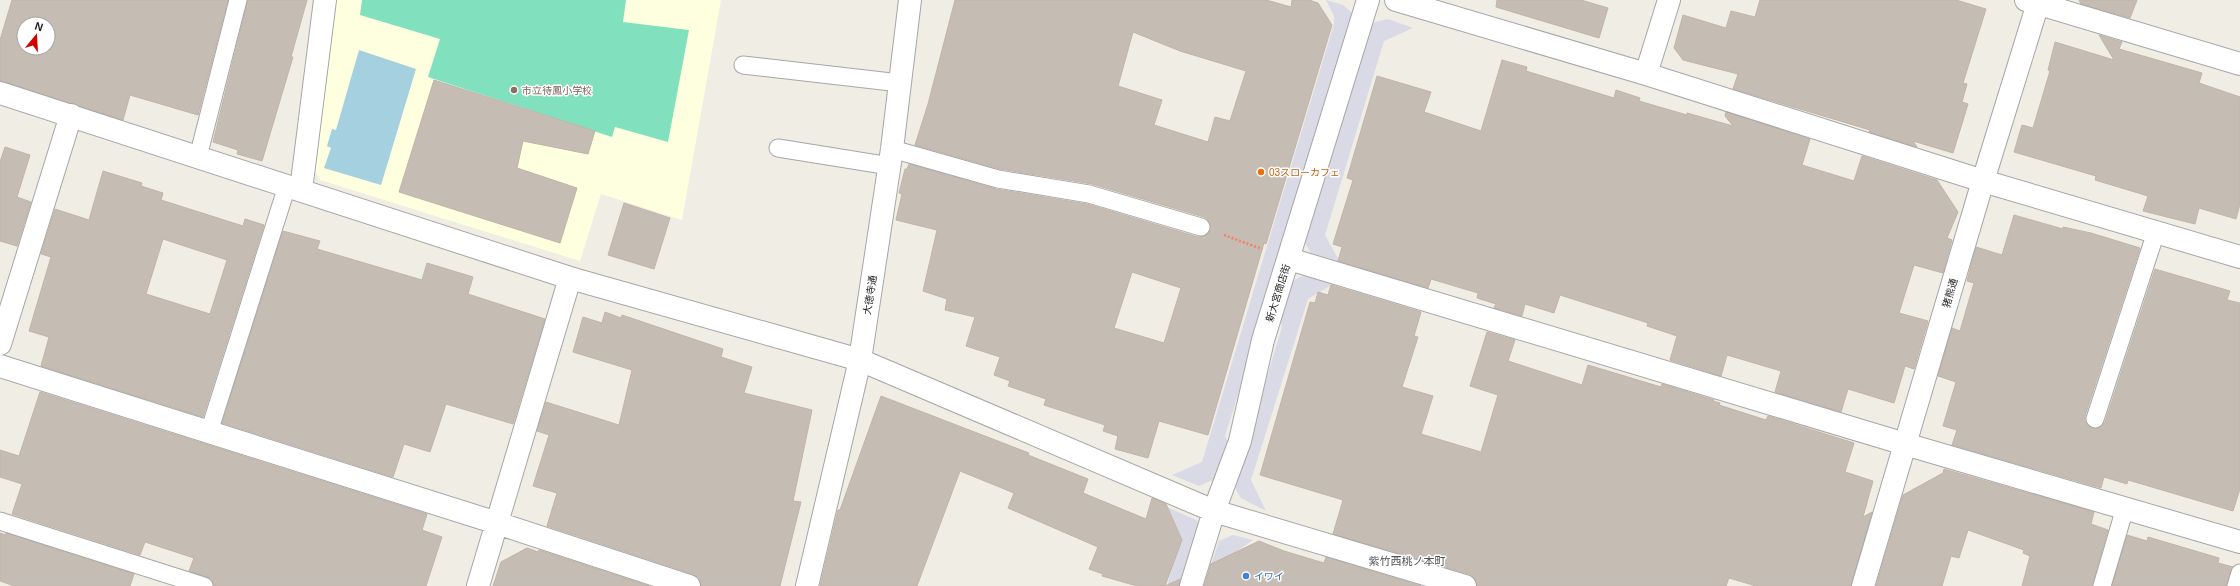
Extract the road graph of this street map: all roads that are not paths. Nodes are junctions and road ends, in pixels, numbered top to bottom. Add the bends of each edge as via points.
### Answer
1 (238, 0) edge
2 (325, 0) edge
3 (910, 0) edge
4 (1368, 0) edge
5 (1396, 0) edge
6 (1669, 0) edge
7 (2034, 1) edge
8 (2240, 64) edge
9 (743, 65) dead end
10 (1646, 74) junction
11 (900, 83) junction
12 (0, 93) edge
13 (71, 115) junction
14 (778, 148) dead end
15 (198, 157) junction
16 (891, 157) junction
17 (1983, 182) junction
18 (294, 188) junction
19 (1201, 227) road end
20 (2156, 232) junction
21 (2240, 257) edge
22 (1289, 259) junction
23 (570, 278) junction
24 (0, 344) edge
25 (860, 360) junction
26 (0, 366) edge
27 (2095, 419) dead end
28 (209, 432) junction
29 (1905, 444) junction
30 (2125, 508) junction
31 (1214, 511) junction
32 (0, 521) edge
33 (498, 523) junction
34 (2240, 542) edge
35 (2240, 574) edge
36 (204, 586) edge
37 (478, 586) edge
38 (689, 586) edge
39 (807, 586) edge
40 (1191, 586) edge
41 (1465, 586) edge
42 (1863, 586) edge
43 (2102, 586) edge
44 (2236, 586) edge

1 - 15 lane
2 - 18 street
3 - 11 street, 大徳寺通
4 - 22 street, 新大宮商店街
5 - 10 street
6 - 10 street
7 - 8 street
7 - 17 street, 猪熊通
9 - 11 lane
10 - 17 street
11 - 16 street, 大徳寺通
12 - 13 street
13 - 15 street
13 - 24 street
14 - 16 lane
15 - 18 street
16 - 19 lane via 1089,194
16 - 25 street, 大徳寺通
17 - 20 street
17 - 29 street, 猪熊通
18 - 23 street
18 - 28 lane
20 - 21 street
20 - 27 lane
22 - 29 street
22 - 31 street, 新大宮商店街 via 1263,340 1240,441
23 - 25 street
23 - 33 street
25 - 31 street
25 - 39 street, 大徳寺通
26 - 28 street
28 - 33 street
29 - 30 street
29 - 42 street, 猪熊通
30 - 34 street
30 - 43 lane
31 - 40 street, 新大宮商店街
31 - 41 street
32 - 36 lane
33 - 37 street
33 - 38 street
35 - 44 lane

